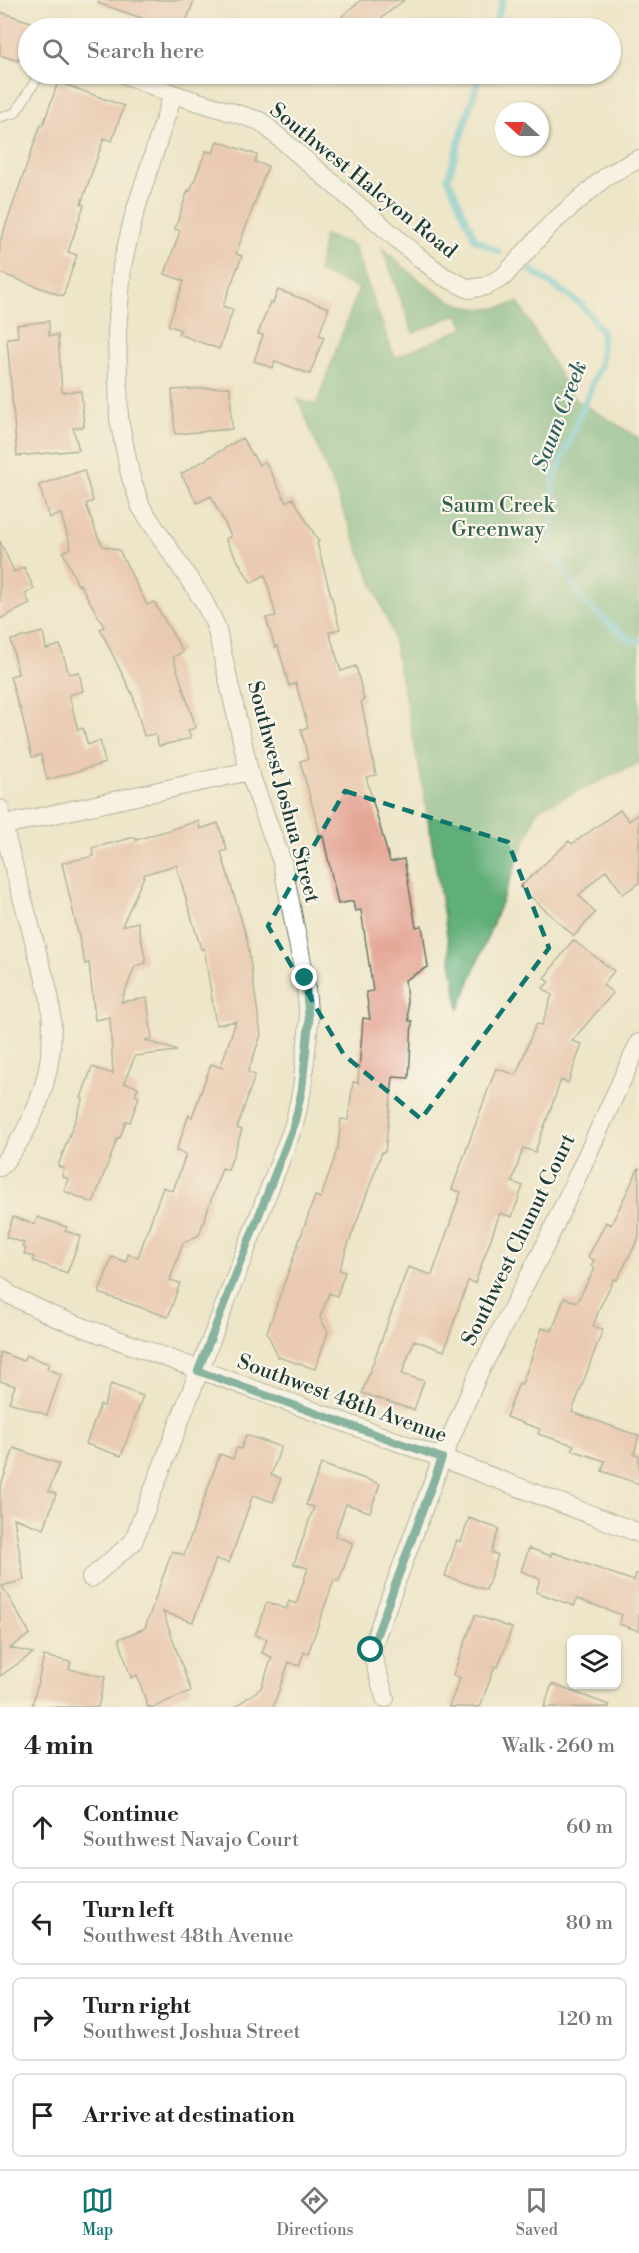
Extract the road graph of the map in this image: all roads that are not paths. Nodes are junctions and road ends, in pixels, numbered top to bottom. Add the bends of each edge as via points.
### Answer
1 (34, 84) edge
2 (148, 84) edge
3 (173, 94) junction
4 (0, 117) edge
5 (639, 159) edge
6 (249, 771) junction
7 (1, 820) edge
8 (639, 1043) edge
9 (0, 1167) edge
10 (0, 1286) edge
11 (198, 1371) junction
12 (442, 1458) junction
13 (639, 1533) edge
14 (91, 1578) dead end
15 (385, 1698) dead end

1 - 4 lane via 15,113
2 - 3 street, Southwest Halcyon Road
3 - 5 street, Southwest Halcyon Road via 260,121 416,255 468,289 503,277 551,224 608,176
3 - 6 street, Southwest Joshua Street via 122,266 117,332 119,419 141,507 216,626
6 - 7 street
6 - 11 street, Southwest Joshua Street via 291,899 309,1022 294,1125
7 - 9 street via 50,1000 50,1043 45,1083 33,1118
8 - 12 street, Southwest Chunut Court via 544,1248 479,1372
10 - 11 street, Southwest 48th Avenue via 55,1317
11 - 12 street, Southwest 48th Avenue
11 - 14 street, Southwest Joshua Street via 133,1542
12 - 13 street, Southwest 48th Avenue
12 - 15 street, Southwest Chunut Court via 371,1650

